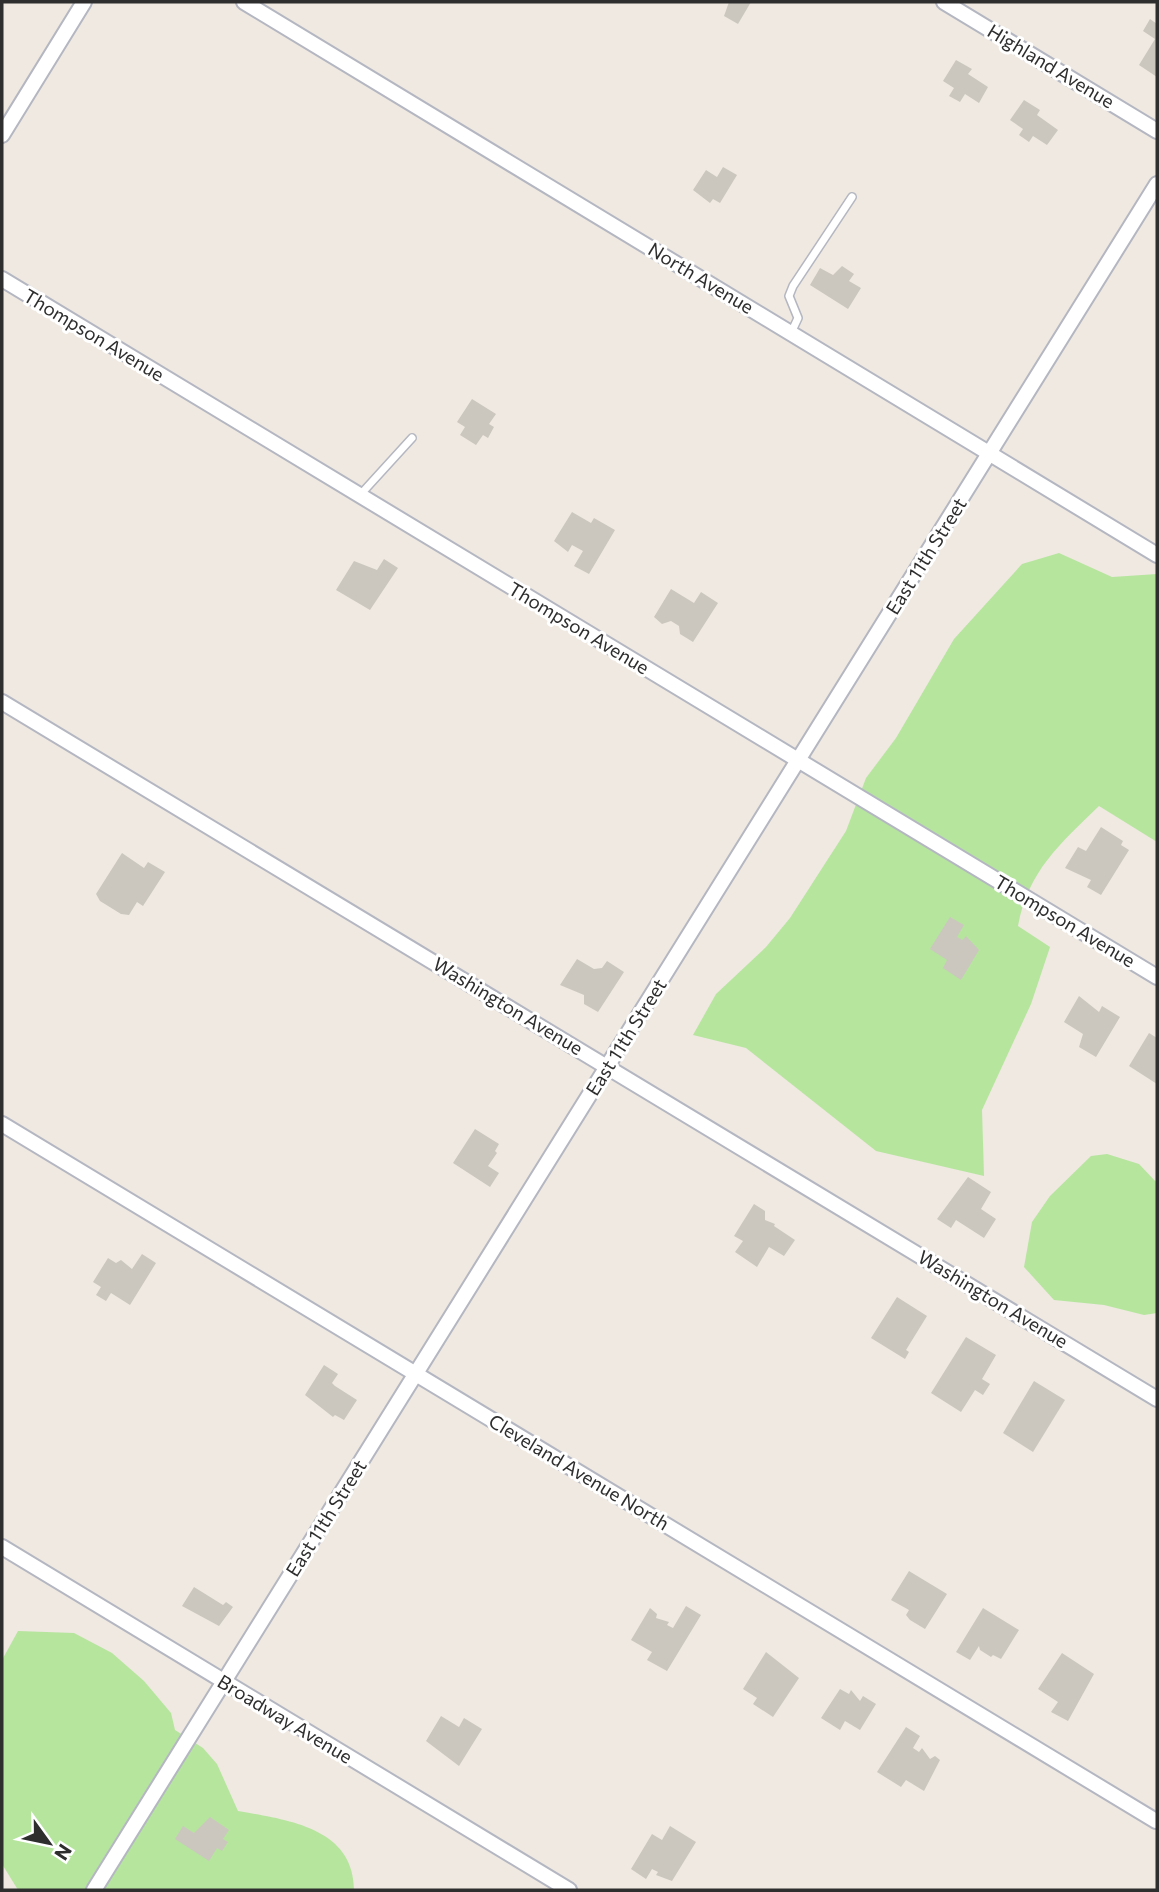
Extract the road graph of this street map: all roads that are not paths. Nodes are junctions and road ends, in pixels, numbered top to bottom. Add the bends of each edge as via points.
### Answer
1 (84, 2) edge
2 (244, 2) edge
3 (944, 2) edge
4 (1157, 131) edge
5 (2, 135) edge
6 (1157, 184) edge
7 (852, 197) dead end
8 (2, 279) edge
9 (792, 333) junction
10 (412, 438) dead end
11 (992, 452) junction
12 (360, 495) junction
13 (1157, 555) edge
14 (2, 702) edge
15 (799, 760) junction
16 (1157, 977) edge
17 (608, 1067) junction
18 (2, 1124) edge
19 (416, 1374) junction
20 (1157, 1399) edge
21 (2, 1547) edge
22 (224, 1682) junction
23 (1156, 1821) edge
24 (94, 1890) edge
25 (569, 1890) edge

1 - 5 street
2 - 9 street, North Avenue
3 - 4 street, Highland Avenue
6 - 11 street, East 11th Street
7 - 9 lane via 793,286 789,296 798,318
8 - 12 street, Thompson Avenue
9 - 11 street, North Avenue
10 - 12 lane
11 - 13 street, North Avenue
11 - 15 street, East 11th Street
12 - 15 street, Thompson Avenue
14 - 17 street, Washington Avenue
15 - 16 street, Thompson Avenue
15 - 17 street, East 11th Street
17 - 19 street, East 11th Street
17 - 20 street, Washington Avenue
18 - 19 street, Cleveland Avenue North
19 - 22 street, East 11th Street
19 - 23 street, Cleveland Avenue North
21 - 22 street, Broadway Avenue
22 - 24 street, East 11th Street
22 - 25 street, Broadway Avenue

